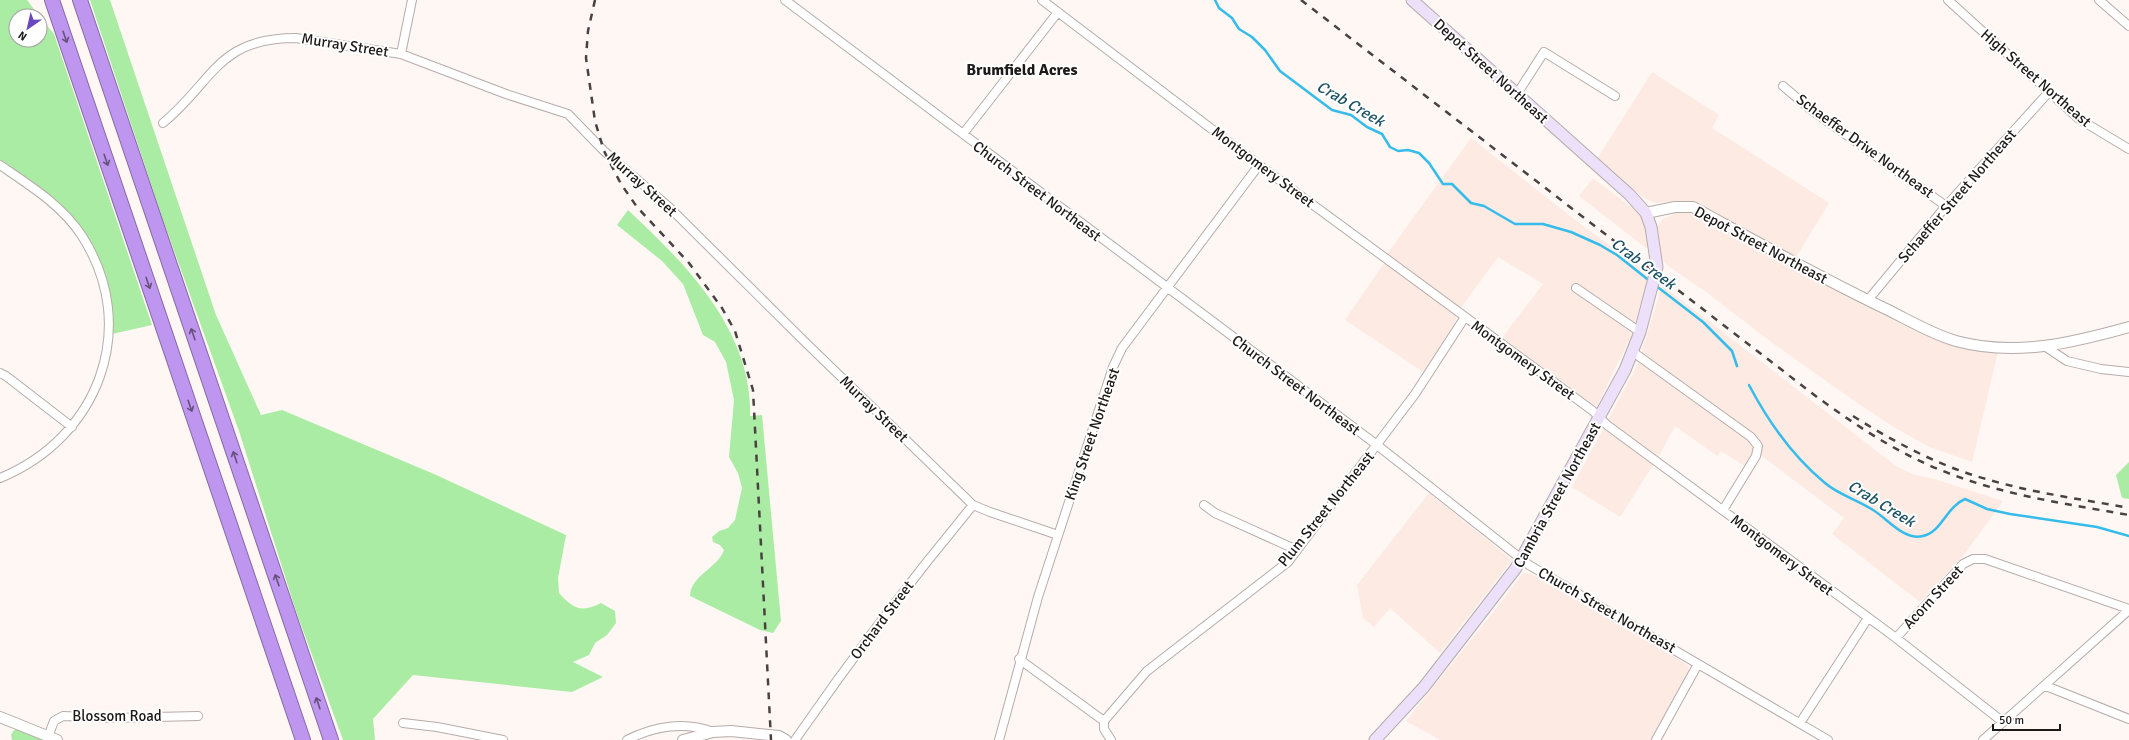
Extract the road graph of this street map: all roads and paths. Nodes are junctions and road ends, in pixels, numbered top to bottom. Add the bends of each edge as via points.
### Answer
1 (52, 0) edge
2 (80, 0) edge
3 (412, 0) edge
4 (785, 0) edge
5 (1042, 0) edge
6 (1412, 0) edge
7 (1948, 0) edge
8 (2099, 0) edge
9 (1058, 12) junction
10 (2129, 26) edge
11 (401, 54) junction
12 (1783, 86) dead end
13 (2048, 93) junction
14 (1517, 94) junction
15 (1615, 96) dead end
16 (163, 123) dead end
17 (963, 134) junction
18 (2129, 149) edge
19 (0, 165) edge
20 (1259, 165) junction
21 (1946, 206) junction
22 (1646, 213) junction
23 (1167, 288) junction
24 (1576, 288) dead end
25 (1868, 300) junction
26 (1465, 317) junction
27 (2129, 326) edge
28 (1640, 332) junction
29 (2046, 347) junction
30 (1633, 352) junction
31 (2129, 372) edge
32 (0, 374) edge
33 (1600, 418) junction
34 (72, 427) junction
35 (1377, 445) junction
36 (0, 478) edge
37 (973, 505) junction
38 (1204, 505) dead end
39 (1722, 510) junction
40 (1058, 535) junction
41 (1297, 550) junction
42 (1522, 560) junction
43 (2129, 610) edge
44 (1868, 618) junction
45 (1896, 638) junction
46 (1019, 659) junction
47 (1698, 664) junction
48 (2046, 686) junction
49 (198, 716) dead end
50 (0, 717) edge
51 (2129, 719) edge
52 (1104, 721) junction
53 (2003, 722) junction
54 (403, 723) dead end
55 (1800, 723) junction
56 (713, 732) junction
57 (53, 738) edge
58 (303, 740) edge
59 (331, 740) edge
60 (503, 740) edge
61 (627, 740) edge
62 (683, 740) edge
63 (786, 740) edge
64 (796, 740) edge
65 (999, 740) edge
66 (1111, 740) edge
67 (1375, 740) edge
68 (1656, 740) edge
69 (1828, 740) edge
70 (1983, 740) edge

1 -> 58 highway
59 -> 2 highway
3 - 11 street
4 - 17 street, Church Street Northeast
5 - 9 street, Montgomery Street
6 - 14 main road, Depot Street Northeast
7 - 13 street, High Street Northeast
8 - 10 street
9 - 17 street
9 - 20 street, Montgomery Street
11 - 16 street, Murray Street via 296,38 264,40 245,46 226,57 181,109
11 - 37 street, Murray Street via 506,94 568,114 604,151 669,207
12 - 21 street, Schaeffer Drive Northeast
13 - 18 street, High Street Northeast via 2080,119
13 - 21 street, Schaeffer Street Northeast
14 - 15 street via 1544,52
14 - 22 main road, Depot Street Northeast via 1630,195
17 - 23 street, Church Street Northeast
19 - 34 street via 42,195 72,223 88,246 102,283 108,323 103,366 94,392
20 - 23 street, King Street Northeast
20 - 26 street, Montgomery Street
21 - 25 street, Schaeffer Street Northeast
22 - 25 street, Depot Street Northeast via 1675,207 1694,207
22 - 28 main road, Cambria Street Northeast via 1656,254 1654,284
23 - 35 street, Church Street Northeast
23 - 40 street, King Street Northeast via 1122,348 1113,368
24 - 28 street
25 - 29 street, Depot Street Northeast via 1956,341 2011,347
26 - 33 street, Montgomery Street
26 - 35 street, Plum Street Northeast via 1415,394
27 - 29 street, Depot Street Northeast via 2074,342
28 - 30 main road, Cambria Street Northeast
29 - 31 street via 2067,361
30 - 33 main road, Cambria Street Northeast
30 - 39 street via 1751,437 1758,446 1756,456
32 - 34 street
33 - 39 street, Montgomery Street
33 - 42 main road, Cambria Street Northeast
34 - 36 street via 42,456
35 - 41 street, Plum Street Northeast
35 - 42 street, Church Street Northeast
37 - 40 street, Murray Street
37 - 64 street, Orchard Street via 880,622
38 - 41 street via 1215,513
39 - 44 street, Montgomery Street
40 - 46 street, King Street Northeast
41 - 52 street, Plum Street Northeast via 1276,571 1147,671
42 - 47 street, Church Street Northeast
42 - 67 main road, Cambria Street Northeast via 1424,687
43 - 45 street, Acorn Street via 1985,559 1973,559 1962,564
43 - 48 street
44 - 45 street, Montgomery Street
44 - 55 street
45 - 53 street, Montgomery Street
46 - 52 street
46 - 65 street, King Street Northeast
47 - 55 street, Church Street Northeast
47 - 68 street
48 - 51 street
48 - 53 street
49 - 57 street, Blossom Road via 64,716 54,721
50 - 57 street
52 - 66 street via 1104,729
53 - 70 street
54 - 60 street
55 - 69 street, Church Street Northeast
56 - 61 street via 697,726 678,725 639,734
56 - 62 street
56 - 63 street via 731,731 779,736

